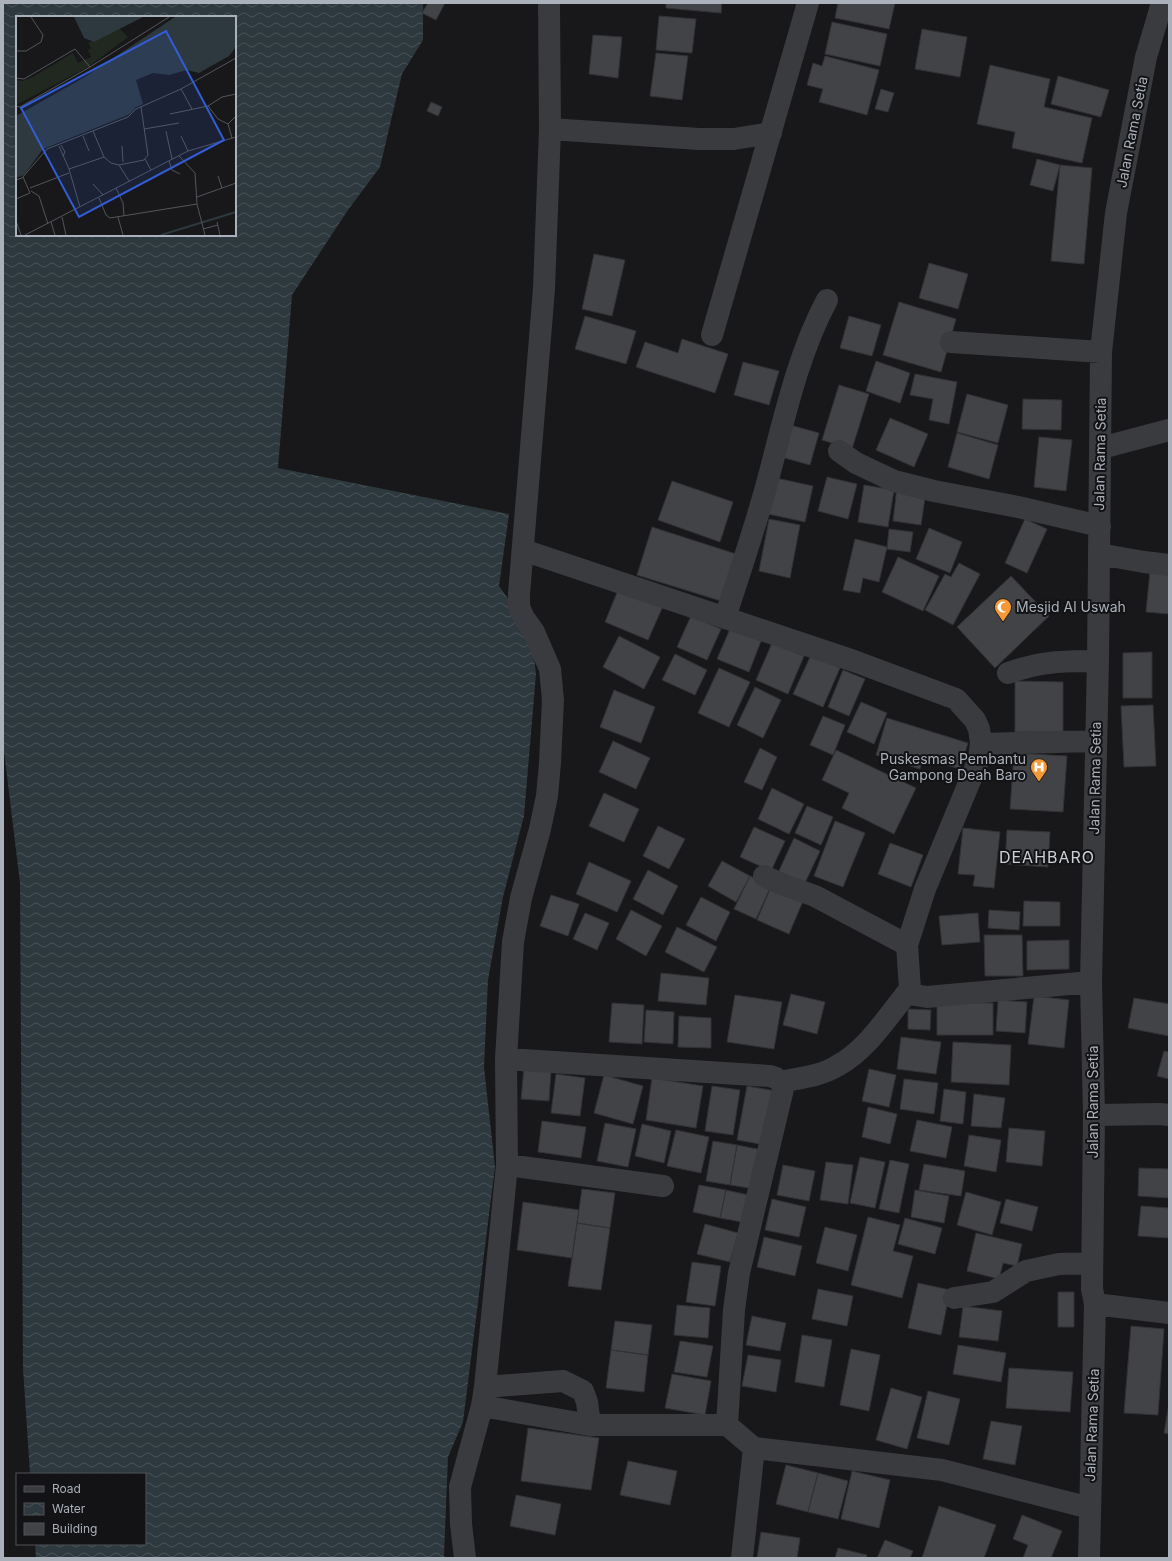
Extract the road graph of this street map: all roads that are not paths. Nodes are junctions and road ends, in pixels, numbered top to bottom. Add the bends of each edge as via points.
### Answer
1 (549, 3) edge
2 (808, 3) edge
3 (1162, 3) edge
4 (550, 129) junction
5 (771, 133) junction
6 (827, 300) dead end
7 (712, 335) dead end
8 (951, 342) dead end
9 (1101, 352) junction
10 (1169, 430) edge
11 (1101, 448) junction
12 (839, 451) dead end
13 (1100, 526) junction
14 (523, 550) junction
15 (1099, 554) junction
16 (1169, 565) edge
17 (725, 618) junction
18 (1098, 662) junction
19 (1008, 673) dead end
20 (1096, 741) junction
21 (981, 744) junction
22 (764, 876) dead end
23 (907, 945) junction
24 (1091, 982) junction
25 (910, 989) junction
26 (506, 1059) junction
27 (781, 1082) junction
28 (1094, 1115) junction
29 (1169, 1115) edge
30 (507, 1166) junction
31 (663, 1186) dead end
32 (1092, 1263) junction
33 (954, 1298) dead end
34 (1095, 1304) junction
35 (1169, 1313) edge
36 (484, 1397) junction
37 (590, 1425) junction
38 (727, 1425) junction
39 (754, 1448) junction
40 (1090, 1508) junction
41 (464, 1558) edge
42 (742, 1558) edge
43 (1089, 1558) edge

1 - 4 street
2 - 5 street
3 - 9 street, Jalan Rama Setia via 1146,57 1116,213
4 - 5 street via 699,140
4 - 14 street via 544,289
5 - 7 street
6 - 17 street via 816,321 797,373 766,488
8 - 9 street
9 - 11 street, Jalan Rama Setia
10 - 11 street
11 - 13 street, Jalan Rama Setia
12 - 13 street via 856,463 894,481
13 - 15 street, Jalan Rama Setia
14 - 17 street
14 - 26 street via 519,607 544,652 550,669 553,700 546,796 513,942
15 - 16 street
15 - 18 street, Jalan Rama Setia
17 - 21 street via 854,661 956,699 975,720
18 - 19 street via 1038,663
18 - 20 street, Jalan Rama Setia
20 - 21 street
20 - 24 street, Jalan Rama Setia
21 - 23 street via 979,759 925,889
22 - 23 street via 816,896
23 - 25 street
24 - 25 street via 927,997 915,994
24 - 28 street, Jalan Rama Setia
25 - 27 street via 861,1050 836,1067 815,1075
26 - 27 street via 770,1076
26 - 30 street
27 - 38 street via 783,1089 739,1273 734,1310
28 - 29 street
28 - 32 street, Jalan Rama Setia
30 - 31 street
30 - 36 street
32 - 33 street via 1059,1264 1026,1271 993,1292
32 - 34 street, Jalan Rama Setia
34 - 35 street
34 - 40 street, Jalan Rama Setia
36 - 37 street
36 - 37 street via 563,1381 583,1391
36 - 41 street via 460,1487
37 - 38 street
38 - 39 street
39 - 40 street via 942,1470
39 - 42 street
40 - 43 street, Jalan Rama Setia

